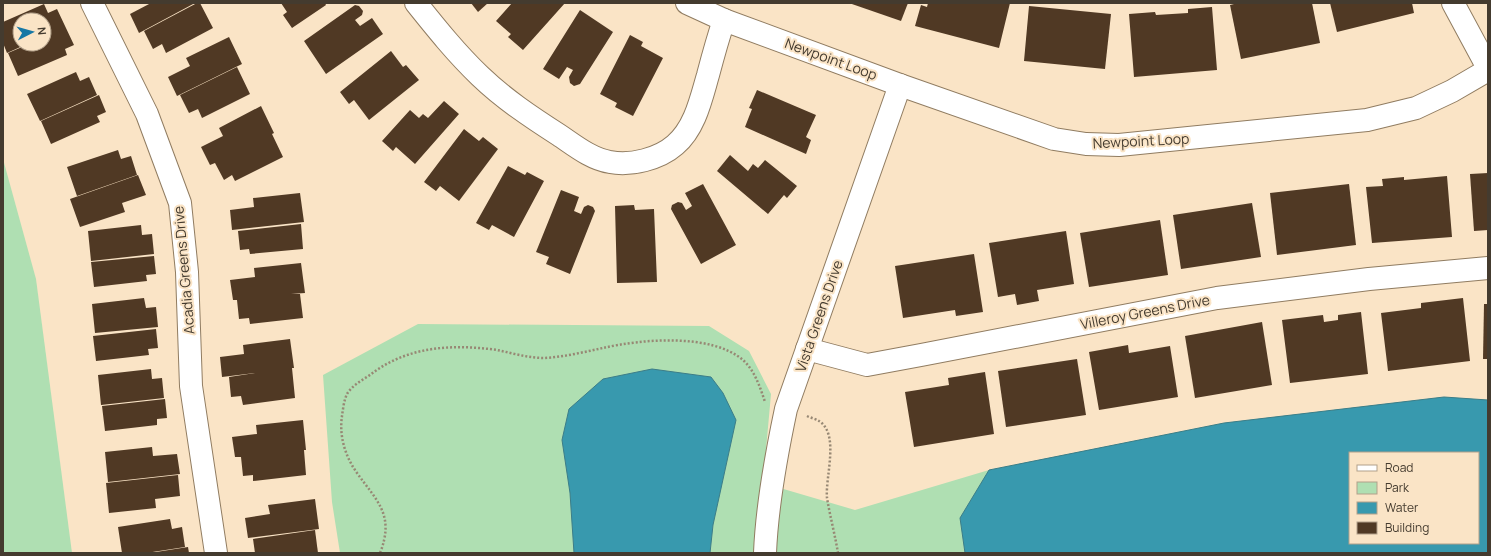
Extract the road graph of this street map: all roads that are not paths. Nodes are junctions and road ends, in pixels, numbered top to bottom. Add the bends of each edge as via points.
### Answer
1 (92, 3) edge
2 (416, 3) edge
3 (686, 3) edge
4 (1453, 3) edge
5 (724, 20) junction
6 (1488, 69) edge
7 (900, 85) junction
8 (1488, 268) edge
9 (807, 349) junction
10 (216, 553) edge
11 (765, 553) edge

1 - 10 street, Acadia Greens Drive via 146,114 180,203 187,272 191,386
2 - 5 street via 454,50 503,96 578,148 609,162 625,163 660,154 675,145 688,130 698,110
3 - 5 street, Newpoint Loop
4 - 6 street
5 - 7 street, Newpoint Loop
6 - 7 street, Newpoint Loop via 1452,92 1416,108 1367,120 1119,145 1086,144 1054,138
7 - 9 street, Vista Greens Drive
8 - 9 street, Villeroy Greens Drive via 1369,279 1217,298 866,365
9 - 11 street, Vista Greens Drive via 786,409 775,462

